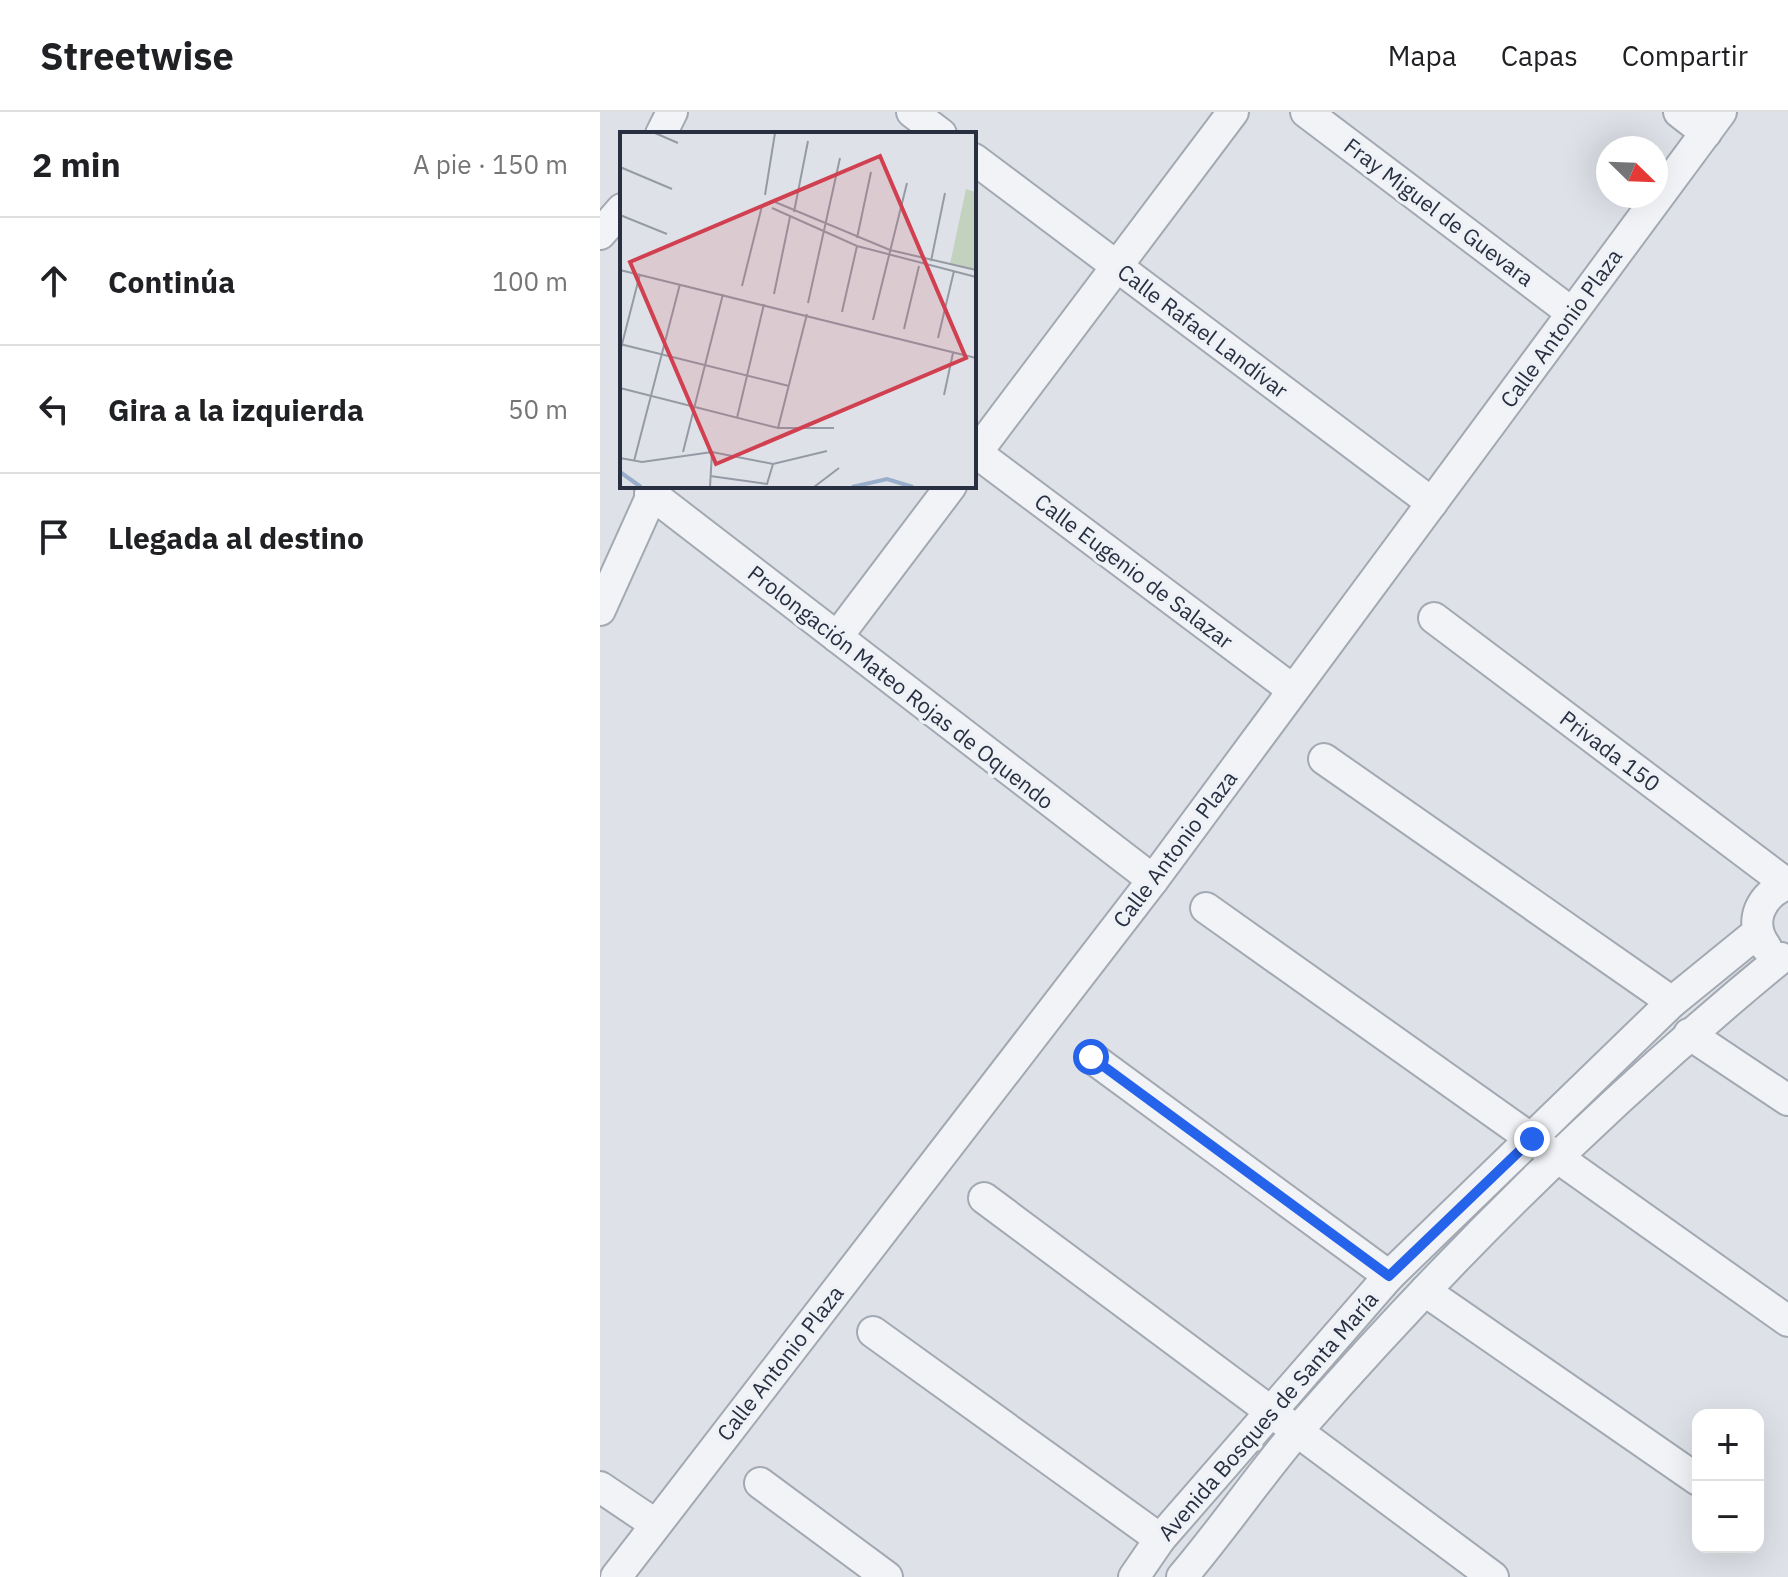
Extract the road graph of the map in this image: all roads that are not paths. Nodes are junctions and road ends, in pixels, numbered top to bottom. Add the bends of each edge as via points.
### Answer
1 (1233, 112) edge
2 (1306, 112) edge
3 (1679, 112) edge
4 (1714, 122) edge
5 (976, 161) edge
6 (620, 211) edge
7 (600, 234) edge
8 (1116, 266) junction
9 (1572, 313) junction
10 (976, 452) edge
11 (976, 454) edge
12 (949, 488) edge
13 (653, 490) edge
14 (1432, 503) junction
15 (600, 610) edge
16 (1434, 618) dead end
17 (837, 637) junction
18 (1293, 690) junction
19 (1324, 759) dead end
20 (1153, 880) junction
21 (1787, 884) edge
22 (1206, 908) dead end
23 (1758, 932) junction
24 (1785, 959) edge
25 (1672, 1002) junction
26 (1689, 1034) junction
27 (1091, 1057) dead end
28 (1788, 1100) edge
29 (1532, 1139) junction
30 (1558, 1158) junction
31 (984, 1198) dead end
32 (1389, 1276) junction
33 (1425, 1291) junction
34 (1788, 1321) edge
35 (873, 1332) dead end
36 (1270, 1411) junction
37 (1297, 1431) junction
38 (1692, 1476) edge
39 (760, 1483) dead end
40 (600, 1487) edge
41 (655, 1524) junction
42 (1160, 1539) junction
43 (616, 1577) edge
44 (887, 1577) edge
45 (1134, 1577) edge
46 (1182, 1577) edge
47 (1493, 1577) edge

1 - 8 street
2 - 9 street, Fray Miguel de Guevara
3 - 4 street
4 - 9 street, Calle Antonio Plaza
5 - 8 street, Calle Rafael Landívar
6 - 7 street
8 - 10 street
8 - 14 street, Calle Rafael Landívar
9 - 14 street, Calle Antonio Plaza
11 - 18 street, Calle Eugenio de Salazar
12 - 17 street
13 - 15 street
13 - 17 street, Prolongación Mateo Rojas de Oquendo
14 - 18 street, Calle Antonio Plaza
16 - 21 street, Privada 150
17 - 20 street, Prolongación Mateo Rojas de Oquendo
18 - 20 street, Calle Antonio Plaza
19 - 25 street
20 - 41 street, Calle Antonio Plaza
21 - 23 street via 1766,897
22 - 29 street
23 - 24 street via 1763,943
23 - 25 street, Avenida Bosques de Santa María
24 - 26 street, Avenida Bosques de Santa María
25 - 29 street, Avenida Bosques de Santa María
26 - 28 street
26 - 30 street, Avenida Bosques de Santa María
27 - 32 street
29 - 30 street
29 - 32 street, Avenida Bosques de Santa María
30 - 33 street, Avenida Bosques de Santa María
30 - 34 street
31 - 36 street
32 - 36 street, Avenida Bosques de Santa María
33 - 37 street, Avenida Bosques de Santa María
33 - 38 street
35 - 42 street
36 - 37 street
36 - 42 street, Avenida Bosques de Santa María
37 - 46 street, Avenida Bosques de Santa María
37 - 47 street
39 - 44 street
40 - 41 street
41 - 43 street, Calle Antonio Plaza
42 - 45 street, Avenida Bosques de Santa María

